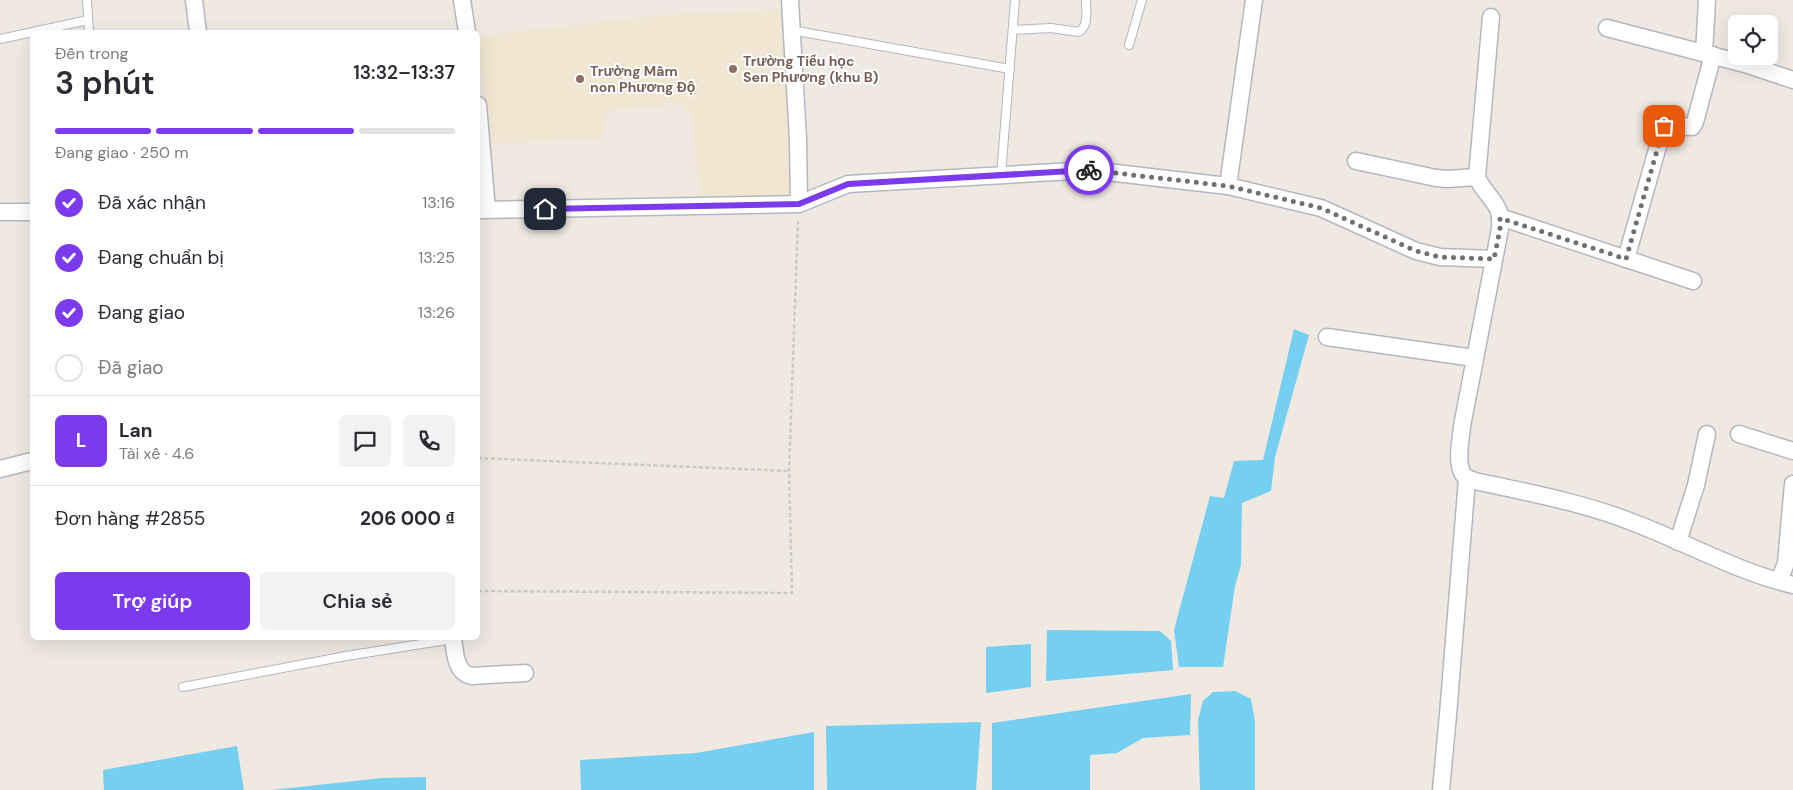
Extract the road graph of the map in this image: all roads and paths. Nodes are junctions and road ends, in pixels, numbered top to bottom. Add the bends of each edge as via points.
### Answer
1 (87, 0) edge
2 (194, 0) edge
3 (462, 0) edge
4 (790, 0) edge
5 (1015, 0) edge
6 (1086, 0) edge
7 (1142, 0) edge
8 (1254, 0) edge
9 (1707, 0) edge
10 (1490, 17) dead end
11 (88, 20) junction
12 (1607, 28) dead end
13 (42, 30) edge
14 (89, 30) edge
15 (198, 30) edge
16 (467, 30) edge
17 (791, 30) junction
18 (1013, 30) junction
19 (30, 33) edge
20 (0, 39) edge
21 (1128, 45) dead end
22 (1708, 54) junction
23 (1010, 69) junction
24 (1793, 80) edge
25 (480, 158) edge
26 (1356, 161) dead end
27 (1001, 175) junction
28 (1477, 178) junction
29 (1228, 186) junction
30 (799, 204) junction
31 (482, 210) edge
32 (0, 212) edge
33 (30, 212) edge
34 (1500, 218) junction
35 (1494, 259) junction
36 (1626, 259) junction
37 (1693, 281) dead end
38 (1326, 337) dead end
39 (1474, 358) junction
40 (1707, 434) dead end
41 (1739, 434) dead end
42 (1793, 451) edge
43 (480, 458) edge
44 (30, 462) edge
45 (0, 469) edge
46 (789, 471) junction
47 (1467, 478) junction
48 (1793, 484) edge
49 (1678, 542) junction
50 (1786, 583) edge
51 (480, 590) edge
52 (441, 640) edge
53 (453, 640) edge
54 (525, 673) dead end
55 (183, 687) dead end
56 (1441, 790) edge

1 - 11 lane
2 - 15 street
3 - 16 street
4 - 17 street
5 - 18 lane
6 - 18 lane via 1086,24 1079,32 1051,28
7 - 21 lane
8 - 29 street
9 - 22 street
10 - 28 street
11 - 13 lane
11 - 14 lane
12 - 22 street
17 - 23 lane
17 - 30 street
18 - 23 lane
19 - 20 lane
22 - 24 street
22 - 36 street via 1692,127 1664,126
23 - 27 lane
25 - 31 street
26 - 28 street via 1436,178
27 - 29 street via 1090,170
27 - 30 street via 848,184
28 - 34 street via 1496,205
29 - 35 street via 1321,208 1416,251 1440,257
30 - 31 street
30 - 46 path
32 - 33 street
34 - 35 street
34 - 36 street
35 - 39 street
36 - 37 street
38 - 39 street
39 - 47 street via 1459,452 1462,472
40 - 49 street via 1696,485
41 - 42 street
43 - 46 path
44 - 45 street
46 - 51 path via 792,593
47 - 49 street via 1592,508
47 - 56 street
48 - 50 street
49 - 50 street
52 - 55 lane
53 - 54 street via 458,665 466,675

